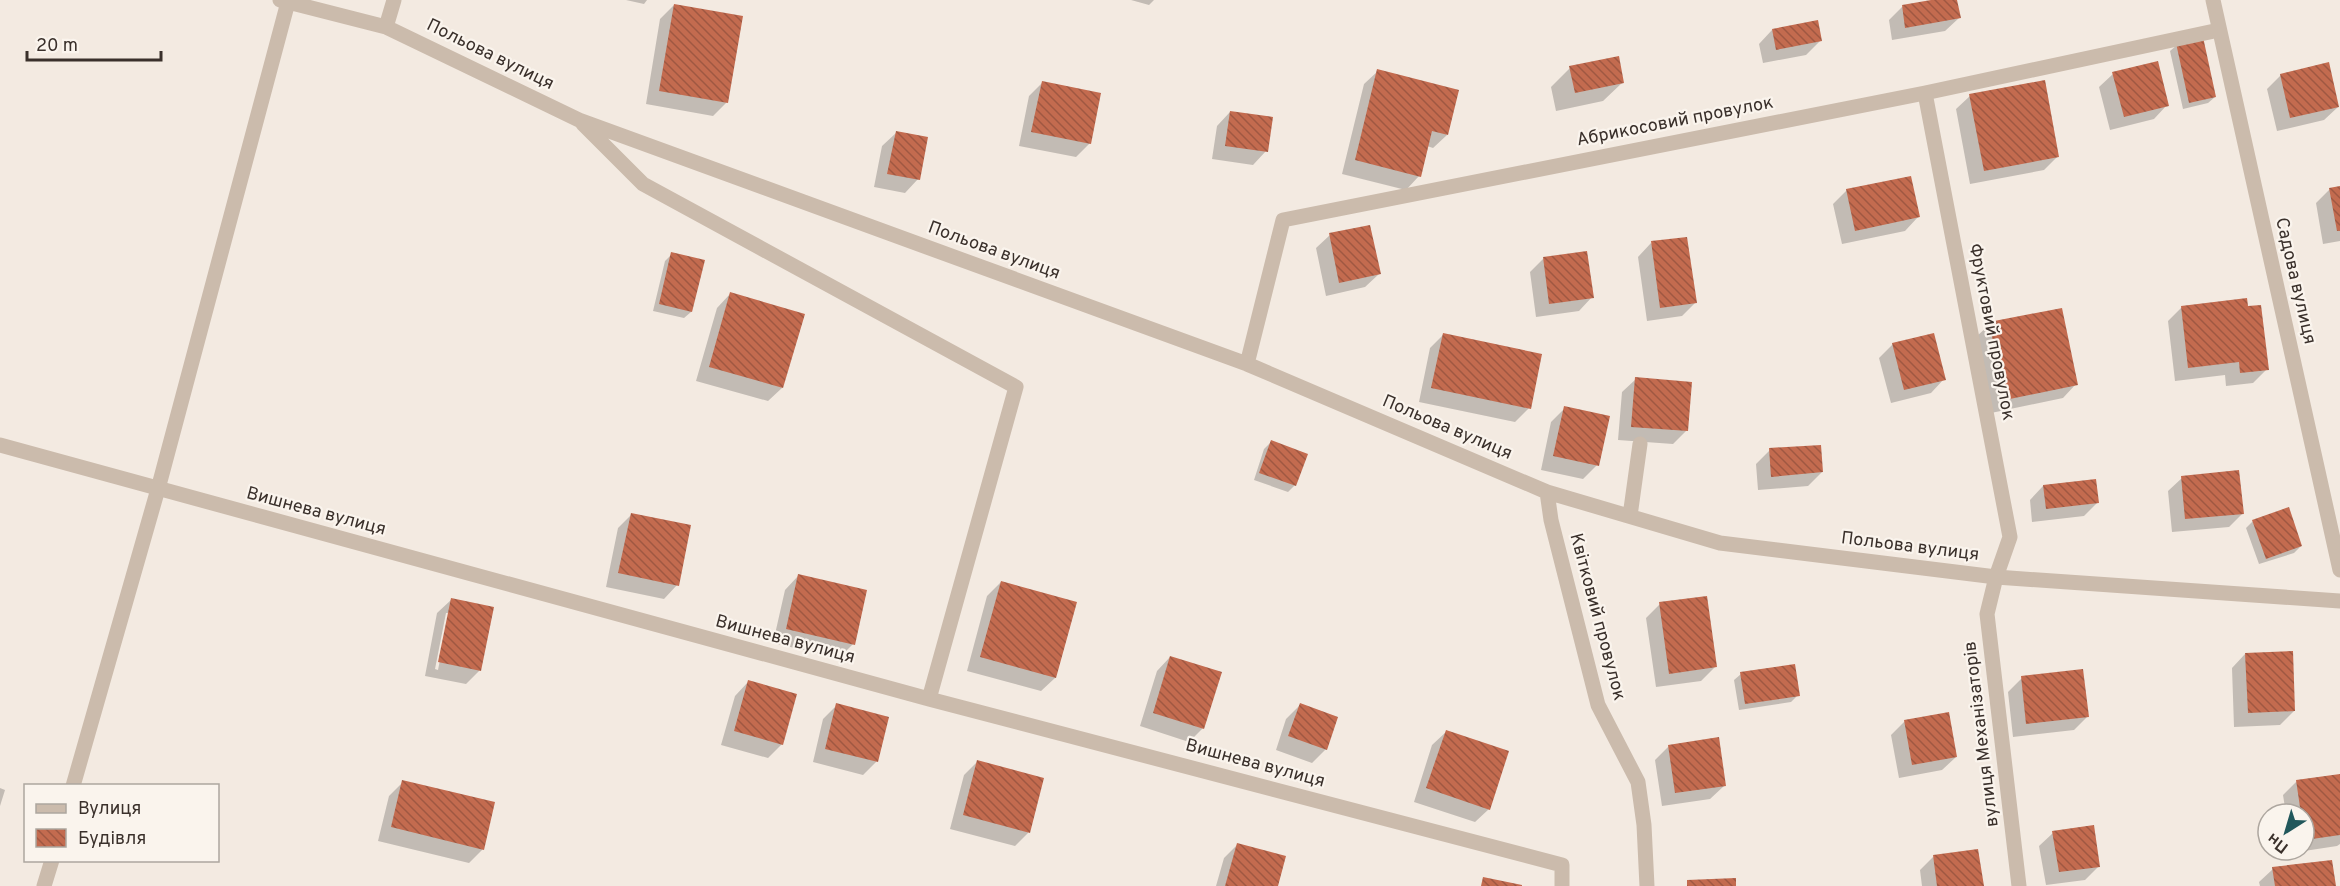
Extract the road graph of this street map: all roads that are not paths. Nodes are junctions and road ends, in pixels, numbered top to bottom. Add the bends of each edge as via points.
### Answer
1 (394, 0) edge
2 (2213, 0) edge
3 (284, 1) edge
4 (386, 27) junction
5 (2219, 30) junction
6 (1925, 93) junction
7 (579, 120) junction
8 (1247, 364) junction
9 (1640, 444) dead end
10 (0, 445) edge
11 (158, 489) junction
12 (1547, 492) junction
13 (1630, 516) junction
14 (2340, 570) edge
15 (1996, 577) junction
16 (2340, 601) edge
17 (929, 699) junction
18 (74, 784) edge
19 (52, 862) edge
20 (45, 886) edge
21 (1562, 886) edge
22 (1647, 886) edge
23 (2019, 886) edge

1 - 4 street
2 - 5 street, Садова вулиця
3 - 4 street, Польова вулиця
3 - 11 street
4 - 7 street, Польова вулиця
5 - 6 street, Абрикосовий провулок
5 - 14 street, Садова вулиця
6 - 8 street, Абрикосовий провулок via 1283,220
6 - 15 street, Фруктовий провулок via 2010,537
7 - 8 street, Польова вулиця
7 - 17 street, Польова вулиця via 643,183 1016,387
8 - 12 street, Польова вулиця
9 - 13 street
10 - 11 street, Вишнева вулиця
11 - 17 street, Вишнева вулиця
11 - 18 street
12 - 13 street, Польова вулиця
12 - 22 street, Квітковий провулок via 1598,705 1638,782
13 - 15 street, Польова вулиця via 1720,543
15 - 16 street, Польова вулиця
15 - 23 street, вулиця Механізаторів via 1987,614
17 - 21 street, Вишнева вулиця via 1562,865
19 - 20 street

